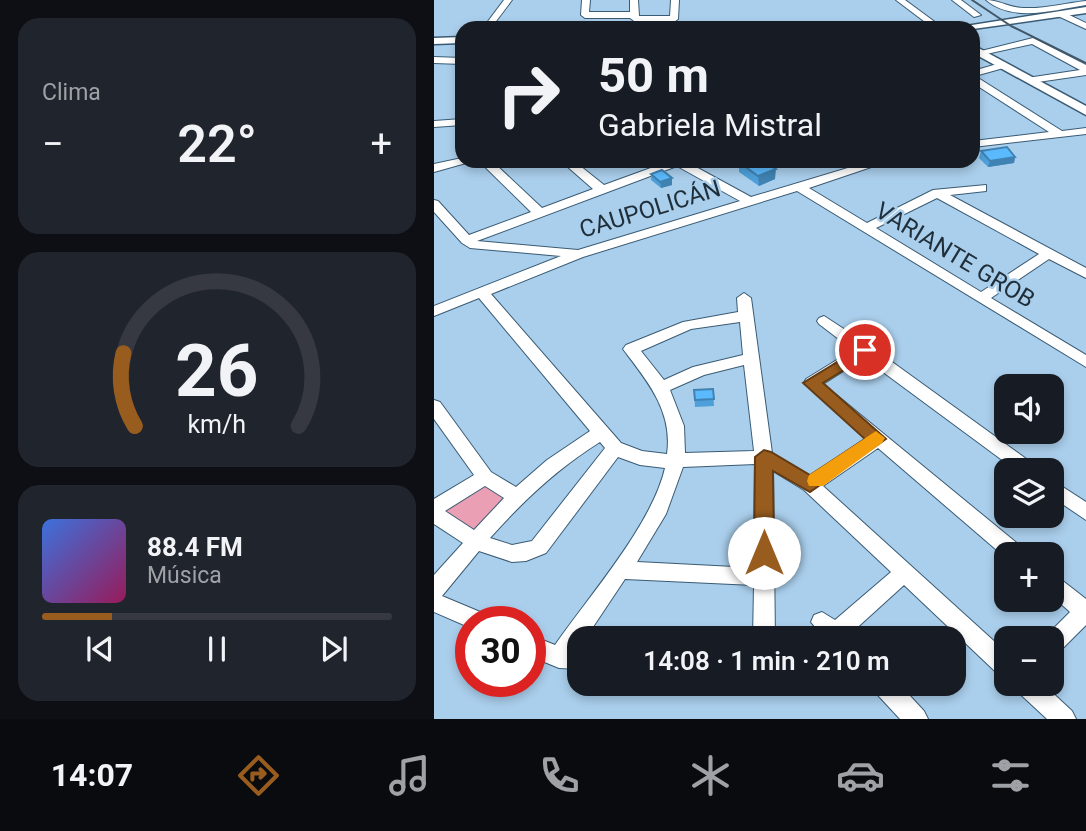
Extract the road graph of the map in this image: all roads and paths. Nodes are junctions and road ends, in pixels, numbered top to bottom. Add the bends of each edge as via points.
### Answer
1 (508, 0) edge
2 (517, 0) edge
3 (586, 0) edge
4 (634, 0) edge
5 (675, 0) edge
6 (900, 0) edge
7 (956, 0) edge
8 (990, 0) edge
9 (1044, 0) edge
10 (1081, 4) edge
11 (1058, 10) junction
12 (504, 12) junction
13 (977, 15) dead end
14 (634, 17) junction
15 (494, 21) edge
16 (500, 21) edge
17 (930, 21) edge
18 (980, 24) edge
19 (1086, 26) edge
20 (455, 40) edge
21 (434, 41) edge
22 (980, 48) edge
23 (980, 52) edge
24 (434, 60) edge
25 (455, 61) edge
26 (1004, 65) junction
27 (1086, 71) edge
28 (980, 72) edge
29 (1031, 80) junction
30 (980, 83) edge
31 (1086, 111) edge
32 (455, 122) edge
33 (434, 124) edge
34 (1086, 131) edge
35 (1061, 135) junction
36 (980, 143) edge
37 (455, 163) edge
38 (434, 168) edge
39 (492, 168) edge
40 (575, 168) edge
41 (661, 168) edge
42 (688, 168) edge
43 (860, 168) edge
44 (799, 187) junction
45 (982, 188) dead end
46 (602, 190) junction
47 (937, 193) junction
48 (751, 202) junction
49 (434, 204) edge
50 (540, 213) junction
51 (867, 228) junction
52 (467, 240) junction
53 (578, 254) junction
54 (1048, 254) junction
55 (1086, 274) edge
56 (482, 292) junction
57 (744, 298) dead end
58 (981, 298) junction
59 (434, 311) edge
60 (746, 316) junction
61 (824, 321) dead end
62 (865, 350) junction
63 (751, 358) junction
64 (1086, 362) edge
65 (661, 388) junction
66 (434, 407) edge
67 (602, 432) junction
68 (877, 439) junction
69 (615, 448) junction
70 (764, 457) junction
71 (1012, 458) edge
72 (676, 461) junction
73 (485, 477) junction
74 (810, 485) junction
75 (515, 496) junction
76 (1064, 496) edge
77 (434, 511) edge
78 (1086, 512) edge
79 (476, 541) junction
80 (1001, 542) edge
81 (620, 570) junction
82 (904, 573) junction
83 (764, 577) junction
84 (434, 590) edge
85 (1064, 594) edge
86 (434, 602) edge
87 (455, 611) edge
88 (1086, 612) edge
89 (588, 626) edge
90 (764, 626) edge
91 (838, 626) edge
92 (1064, 633) edge
93 (546, 651) edge
94 (994, 655) edge
95 (567, 658) edge
96 (894, 696) edge
97 (1039, 696) edge
98 (916, 719) edge
99 (1064, 719) edge

1 - 12 street
2 - 12 street
3 - 14 street via 585,15
4 - 14 street
5 - 14 street via 674,19
6 - 17 street
7 - 13 street
8 - 11 street via 1009,12
9 - 11 street
10 - 11 main road
11 - 18 main road
11 - 19 street
12 - 15 street
12 - 16 street
20 - 21 main road
22 - 27 street via 1033,41
23 - 26 main road
24 - 25 street
26 - 28 street
26 - 29 main road
27 - 29 street
29 - 31 main road
30 - 35 street
32 - 33 street
34 - 35 street
35 - 36 street
37 - 38 street
39 - 50 street
40 - 46 street
41 - 46 street
42 - 48 street
43 - 44 street, CAUPOLICÁN
44 - 48 street, CAUPOLICÁN
44 - 51 street, VARIANTE GROB
45 - 47 street
46 - 50 street
47 - 51 street
47 - 54 street
48 - 53 street, CAUPOLICÁN
49 - 52 street
50 - 52 street
51 - 58 street, VARIANTE GROB
52 - 53 street via 486,247
53 - 56 street, CAUPOLICÁN
54 - 55 street
54 - 58 street
56 - 59 street, CAUPOLICÁN
56 - 67 street
57 - 60 street
58 - 64 street, VARIANTE GROB
60 - 63 street
60 - 65 street via 688,325 631,349
61 - 62 street
62 - 68 street via 811,383
62 - 71 street
63 - 65 street via 699,371
63 - 70 street
65 - 72 street via 674,422
66 - 73 street
67 - 69 street
67 - 75 street via 555,461
68 - 74 street
68 - 80 street
69 - 72 street via 640,458
69 - 79 street via 539,547 516,554
70 - 72 street
70 - 74 street
70 - 83 street
72 - 81 street via 658,514
73 - 75 street
73 - 77 street
74 - 82 street
75 - 79 street
76 - 78 street
77 - 79 street
79 - 84 street
81 - 83 street
81 - 89 street
82 - 91 street
82 - 94 street
83 - 90 street
85 - 88 street
86 - 87 street
88 - 92 street
93 - 95 street
96 - 98 street
97 - 99 street

